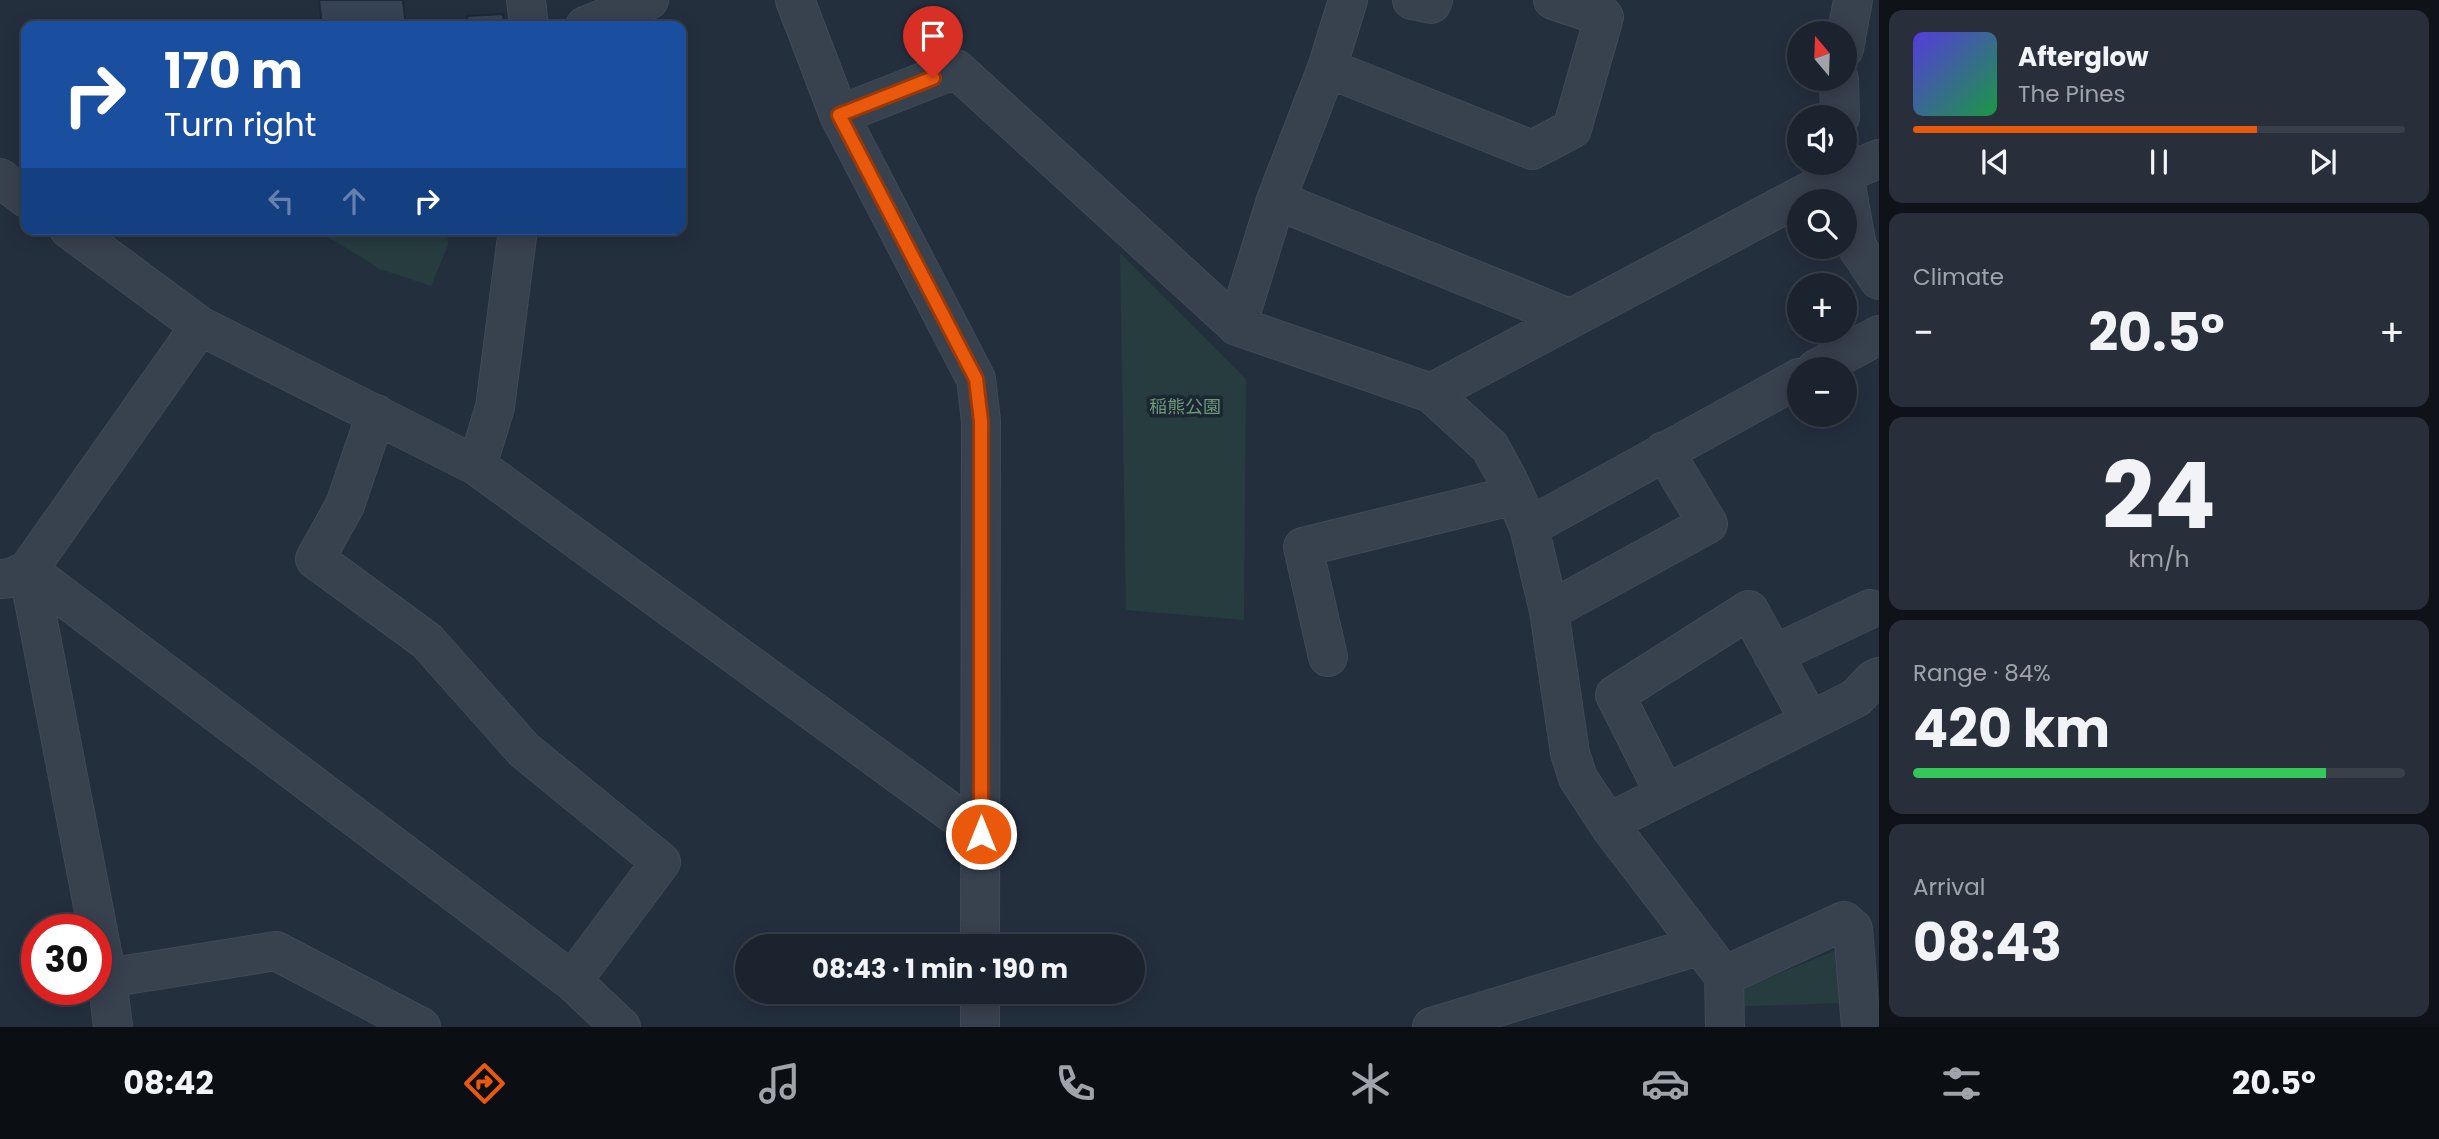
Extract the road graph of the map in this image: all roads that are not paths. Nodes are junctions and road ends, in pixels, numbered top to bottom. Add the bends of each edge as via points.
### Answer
1 (526, 0) edge
2 (649, 0) edge
3 (795, 0) edge
4 (1348, 0) edge
5 (1412, 0) edge
6 (1433, 0) edge
7 (1553, 0) edge
8 (1853, 0) edge
9 (528, 21) edge
10 (597, 21) edge
11 (1849, 21) edge
12 (1327, 68) junction
13 (839, 115) junction
14 (1879, 159) edge
15 (1857, 164) edge
16 (1829, 175) edge
17 (1843, 175) edge
18 (0, 178) edge
19 (21, 194) edge
20 (1276, 200) junction
21 (77, 235) edge
22 (517, 235) edge
23 (1879, 280) edge
24 (1569, 318) junction
25 (200, 326) junction
26 (1237, 326) junction
27 (1879, 335) edge
28 (1838, 357) edge
29 (1787, 385) edge
30 (1431, 393) junction
31 (376, 415) junction
32 (1664, 451) junction
33 (477, 466) junction
34 (1522, 511) junction
35 (14, 575) edge
36 (1870, 609) dead end
37 (1549, 611) junction
38 (1773, 654) junction
39 (1328, 657) dead end
40 (1879, 677) edge
41 (1810, 721) junction
42 (1665, 794) junction
43 (1608, 823) junction
44 (981, 834) junction
45 (92, 914) edge
46 (980, 934) edge
47 (1700, 946) junction
48 (1724, 976) junction
49 (112, 977) edge
50 (572, 981) junction
51 (980, 1004) edge
52 (110, 1005) edge
53 (113, 1027) edge
54 (421, 1027) edge
55 (621, 1027) edge
56 (980, 1027) edge
57 (1432, 1027) edge
58 (1725, 1027) edge
59 (1861, 1027) edge

1 - 9 street
2 - 10 street
3 - 13 street
4 - 12 street
5 - 6 street via 1431,4
7 - 12 street via 1604,17 1572,130 1532,150
8 - 11 street
12 - 20 street
13 - 26 street via 957,69
13 - 44 street via 976,379 981,421
14 - 15 street
16 - 24 street
17 - 23 street via 1857,247
18 - 19 street
20 - 24 street
20 - 26 street
21 - 25 street
22 - 33 street via 495,407
24 - 30 street
25 - 31 street
25 - 35 street
26 - 30 street
27 - 28 street
29 - 32 street
30 - 34 street via 1490,447
31 - 33 street
31 - 50 street via 345,505 315,559 427,641 524,750 661,862
32 - 34 street
32 - 37 street via 1708,524
33 - 44 street
34 - 37 street
34 - 39 street via 1303,547
35 - 45 street
35 - 50 street
36 - 38 street
37 - 43 street via 1570,753 1578,778
38 - 41 street
38 - 42 street via 1749,610 1615,695
40 - 41 street via 1856,698
41 - 42 street
42 - 43 street
43 - 47 street
44 - 46 street
47 - 48 street
47 - 57 street
48 - 58 street
48 - 59 street via 1844,921 1853,929
49 - 54 street via 276,951
50 - 55 street
51 - 56 street
52 - 53 street

